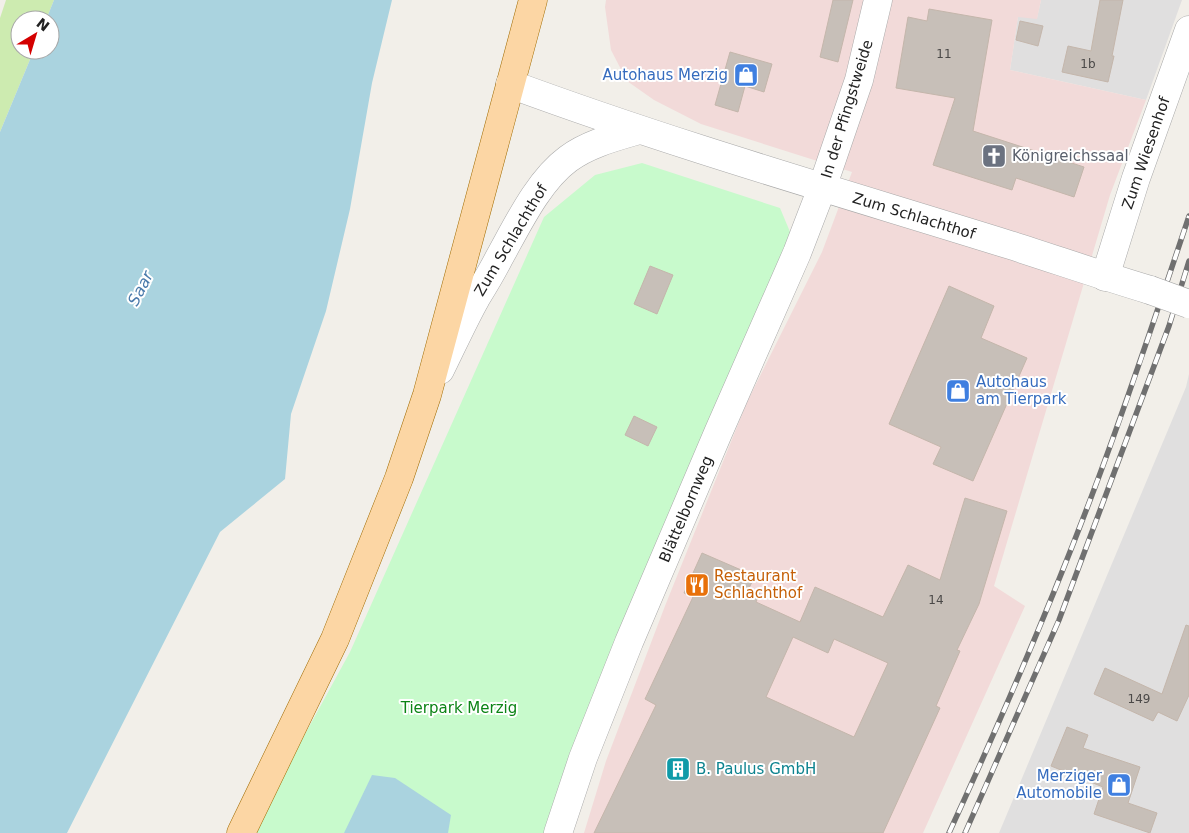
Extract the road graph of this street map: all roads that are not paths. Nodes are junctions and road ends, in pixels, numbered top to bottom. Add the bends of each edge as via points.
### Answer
1 (533, 0) edge
2 (878, 0) edge
3 (1189, 30) edge
4 (510, 84) junction
5 (639, 130) junction
6 (822, 188) junction
7 (1105, 277) junction
8 (1189, 304) edge
9 (427, 395) junction
10 (241, 833) edge
11 (558, 833) edge

1 - 4 main road
2 - 6 street, In der Pfingstweide via 858,80
3 - 7 street, Zum Wiesenhof via 1136,178
4 - 5 street, Zum Schlachthof
4 - 9 main road
5 - 6 street, Zum Schlachthof
5 - 9 street, Zum Schlachthof via 605,140 570,158 540,190 476,298
6 - 7 street, Zum Schlachthof
6 - 11 street, Blättelbornweg via 629,642 583,758
7 - 8 street, Zum Schlachthof, bridge
9 - 10 main road via 399,478 335,639

